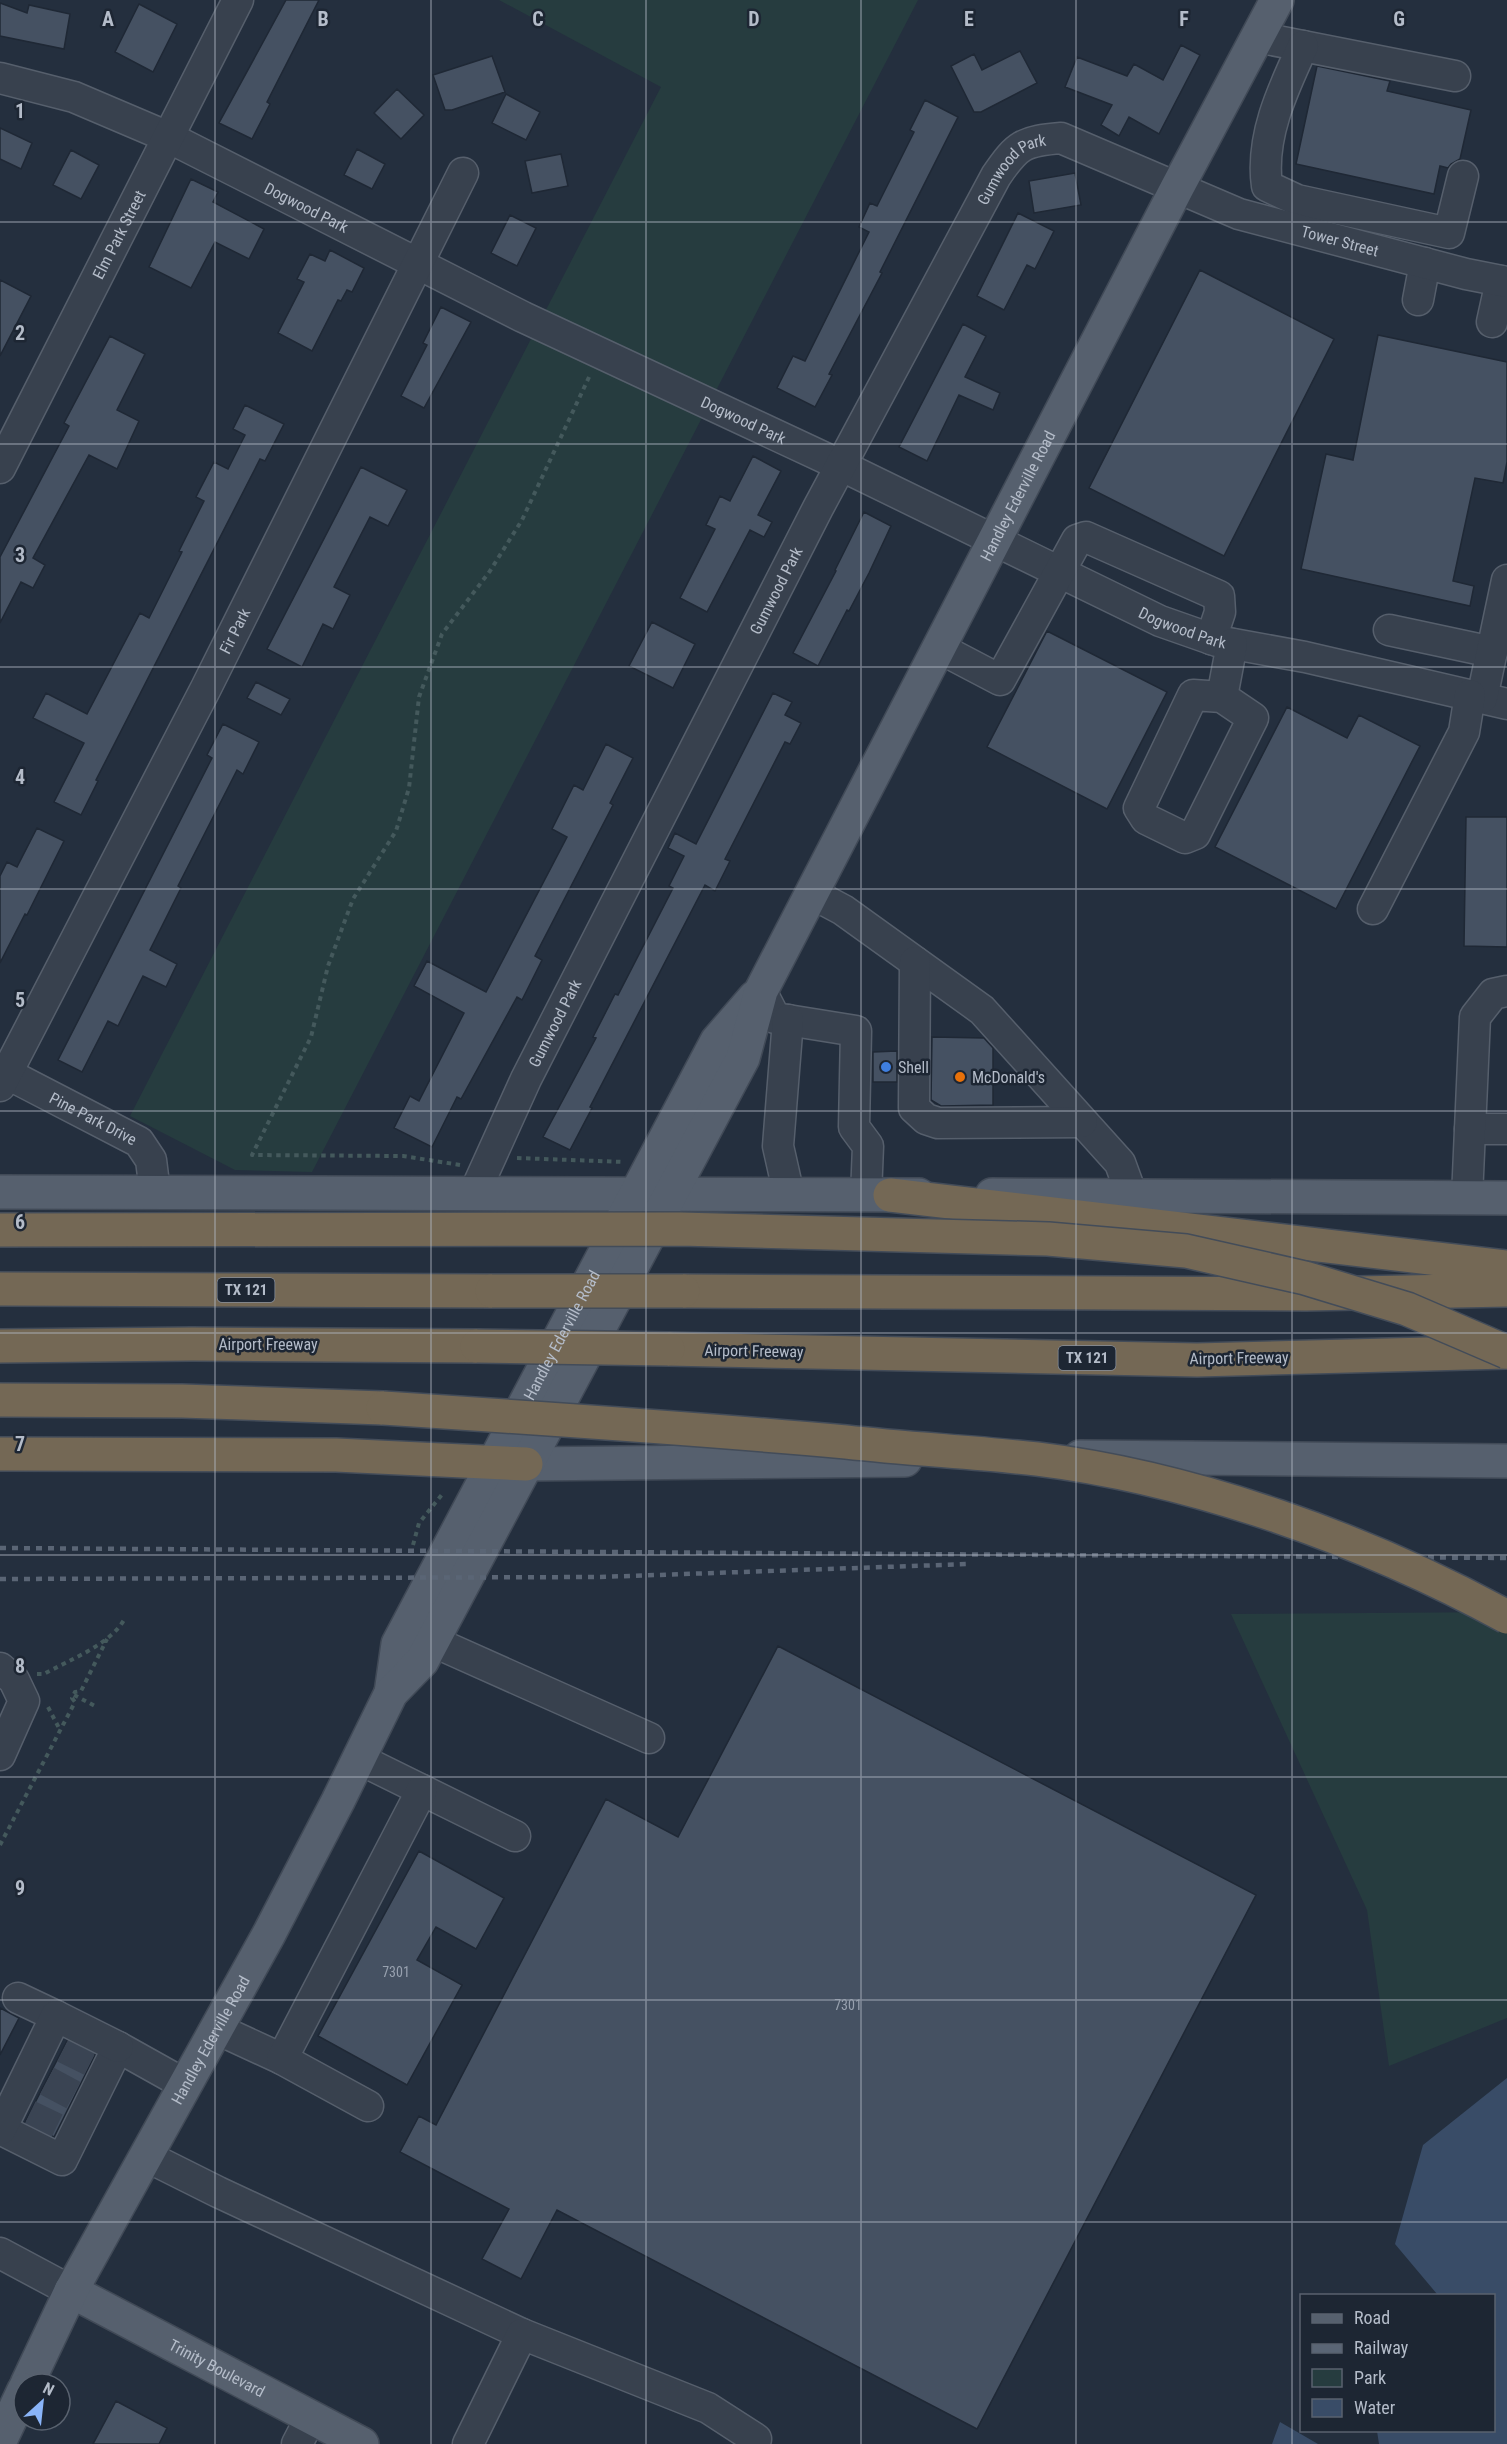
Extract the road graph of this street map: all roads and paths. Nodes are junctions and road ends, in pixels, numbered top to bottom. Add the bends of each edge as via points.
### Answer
1 (238, 0) edge
2 (1277, 0) edge
3 (1257, 38) junction
4 (1303, 46) junction
5 (1455, 75) dead end
6 (0, 78) edge
7 (168, 137) junction
8 (463, 173) dead end
9 (1463, 176) dead end
10 (1177, 188) junction
11 (1327, 221) junction
12 (1449, 233) junction
13 (418, 263) junction
14 (1433, 265) junction
15 (1504, 281) edge
16 (1418, 300) dead end
17 (1492, 322) dead end
18 (601, 353) junction
19 (840, 465) junction
20 (0, 468) edge
21 (994, 540) junction
22 (1060, 572) junction
23 (1507, 580) edge
24 (1389, 630) dead end
25 (1222, 641) junction
26 (939, 648) junction
27 (1492, 652) junction
28 (1222, 697) junction
29 (1486, 699) edge
30 (811, 893) junction
31 (1373, 909) dead end
32 (915, 962) junction
33 (761, 991) junction
34 (1507, 991) edge
35 (788, 1020) junction
36 (2, 1076) edge
37 (1082, 1122) junction
38 (1470, 1129) junction
39 (1507, 1129) edge
40 (488, 1159) junction
41 (643, 1182) junction
42 (0, 1192) edge
43 (155, 1192) junction
44 (474, 1194) junction
45 (669, 1194) junction
46 (789, 1195) junction
47 (878, 1195) junction
48 (1132, 1196) junction
49 (1467, 1197) junction
50 (1507, 1198) edge
51 (0, 1230) edge
52 (1507, 1267) edge
53 (0, 1289) edge
54 (1507, 1290) edge
55 (0, 1346) edge
56 (1507, 1352) edge
57 (0, 1400) edge
58 (0, 1454) edge
59 (1507, 1461) edge
60 (494, 1463) junction
61 (526, 1464) junction
62 (444, 1492) dead end
63 (413, 1545) dead end
64 (1507, 1617) edge
65 (125, 1618) dead end
66 (107, 1639) junction
67 (432, 1641) junction
68 (0, 1668) edge
69 (34, 1674) dead end
70 (391, 1693) junction
71 (0, 1695) edge
72 (74, 1695) junction
73 (95, 1706) dead end
74 (649, 1738) dead end
75 (6, 1745) edge
76 (359, 1759) junction
77 (422, 1790) junction
78 (515, 1836) dead end
79 (0, 1845) edge
80 (18, 1998) dead end
81 (217, 2029) junction
82 (55, 2035) junction
83 (282, 2059) junction
84 (107, 2060) junction
85 (186, 2085) junction
86 (368, 2106) dead end
87 (11, 2120) edge
88 (146, 2156) junction
89 (0, 2253) edge
90 (71, 2291) junction
91 (522, 2334) junction
92 (33, 2372) edge
93 (12, 2416) edge
94 (304, 2431) edge
95 (756, 2439) dead end
96 (0, 2441) edge
97 (362, 2444) edge
98 (468, 2444) edge

1 - 7 street, Elm Park Street
2 - 3 main road, Handley Ederville Road
3 - 4 street
3 - 10 main road, Handley Ederville Road
4 - 5 street
4 - 11 street via 1277,102 1265,168 1267,186 1297,200
6 - 7 street, Dogwood Park via 74,97
7 - 13 street, Dogwood Park
7 - 20 street, Elm Park Street
8 - 13 street, Fir Park
9 - 12 street
10 - 11 street, Tower Street via 1239,214
10 - 19 street, Gumwood Park via 1061,138 1034,140 1013,152 996,176
10 - 21 main road, Handley Ederville Road
11 - 12 street
11 - 14 street, Tower Street
12 - 14 street
13 - 18 street, Dogwood Park
13 - 36 street, Fir Park via 206,688
14 - 15 street, Tower Street
14 - 16 street
15 - 17 street
18 - 19 street, Dogwood Park
18 - 40 path via 522,520 490,571 442,634 419,697 409,788 396,831 353,899 328,966 311,1037 252,1155 403,1156 462,1165
19 - 21 street, Dogwood Park
19 - 40 street, Gumwood Park
21 - 22 street, Dogwood Park
21 - 26 main road, Handley Ederville Road
22 - 25 street, Dogwood Park via 1160,621
22 - 25 street via 1077,540 1086,537 1219,596
22 - 26 street via 1000,681
23 - 27 street
24 - 27 street
25 - 28 street
25 - 29 street, Dogwood Park
26 - 30 main road, Handley Ederville Road
27 - 29 street
28 - 28 street via 1253,718 1195,834 1185,838 1146,819 1139,808 1193,695
29 - 31 street via 1464,732
30 - 32 street via 843,910
30 - 33 main road, Handley Ederville Road
32 - 37 street via 982,1010
32 - 37 street via 914,1108 938,1123
33 - 35 street via 775,1018
33 - 41 main road, Handley Ederville Road via 717,1041
33 - 45 main road, Handley Ederville Road via 743,1058
34 - 38 street via 1493,994 1475,1017
35 - 46 street via 778,1146
35 - 47 street via 856,1031 854,1127 868,1146
36 - 43 street, Pine Park Drive via 139,1142 151,1160
37 - 48 street via 1120,1163
38 - 39 street
38 - 49 street
40 - 41 path via 501,1155 621,1161 633,1167
40 - 44 street, Gumwood Park
41 - 44 main road
41 - 45 main road
41 - 60 main road, Handley Ederville Road
42 - 43 main road
43 - 44 main road
45 - 46 main road
45 - 61 main road, Handley Ederville Road
46 - 47 main road
47 - 48 main road
47 - 52 highway
48 - 49 main road
49 - 50 main road
51 - 56 highway, bridge via 680,1229 1048,1239 1186,1251 1305,1278 1407,1309
53 - 54 highway, TX 121, bridge via 1306,1294
55 - 56 highway, Airport Freeway / TX 121, bridge via 477,1346 1197,1360
57 - 64 highway, bridge via 383,1408 698,1428 1038,1459 1221,1499 1340,1539
58 - 60 highway via 336,1455
59 - 61 main road via 1123,1457
60 - 61 highway
60 - 70 main road, Handley Ederville Road via 398,1644
61 - 67 main road, Handley Ederville Road
62 - 63 path via 419,1523
65 - 66 path
66 - 69 path via 44,1674
66 - 72 path via 81,1690
67 - 70 main road, Handley Ederville Road via 422,1661
67 - 74 street
68 - 75 street via 14,1680 24,1701
70 - 76 main road, Handley Ederville Road
71 - 75 street via 9,1706
72 - 73 path
72 - 79 path via 75,1702
76 - 77 street
76 - 81 main road, Handley Ederville Road
77 - 78 street
77 - 83 street
80 - 82 street
81 - 83 street
81 - 85 main road, Handley Ederville Road
82 - 84 street
82 - 87 street via 38,2077
83 - 86 street
84 - 85 street
84 - 87 street via 66,2134 62,2160
85 - 88 main road, Handley Ederville Road
88 - 90 main road, Handley Ederville Road
88 - 91 street
89 - 90 street
90 - 92 main road, Handley Ederville Road
90 - 94 main road, Trinity Boulevard
91 - 95 street via 708,2408
91 - 98 street
93 - 96 main road
94 - 97 main road, Trinity Boulevard

